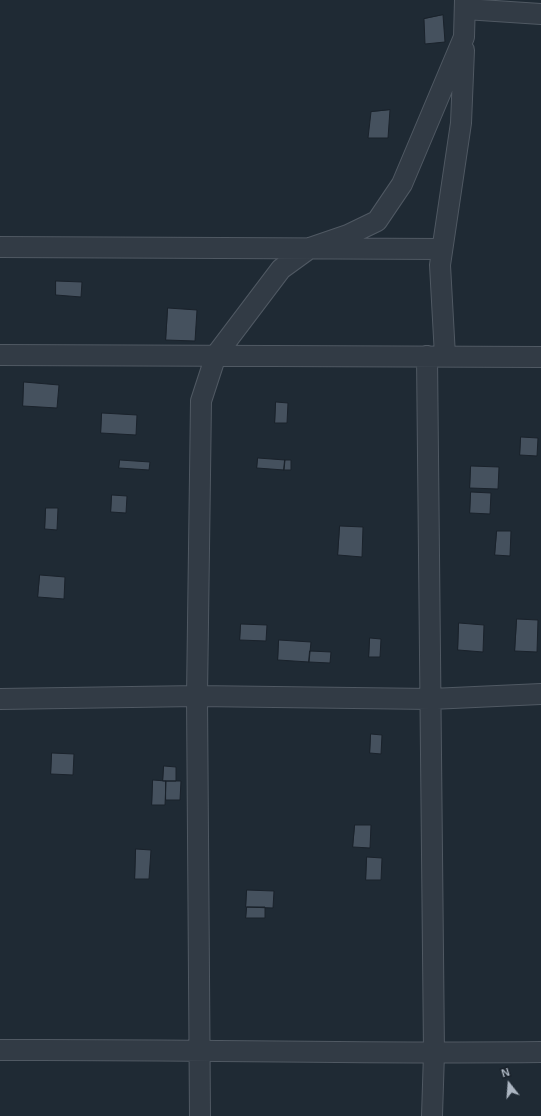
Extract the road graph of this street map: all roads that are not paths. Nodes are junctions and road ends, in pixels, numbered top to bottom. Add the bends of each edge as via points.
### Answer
1 (465, 4) edge
2 (541, 14) edge
3 (464, 37) junction
4 (0, 247) edge
5 (310, 248) junction
6 (442, 249) junction
7 (216, 355) junction
8 (0, 356) edge
9 (436, 356) junction
10 (541, 356) edge
11 (541, 694) edge
12 (197, 696) junction
13 (0, 699) edge
14 (431, 699) junction
15 (200, 1049) junction
16 (0, 1050) edge
17 (541, 1052) edge
18 (434, 1053) junction
19 (200, 1116) edge
20 (432, 1116) edge

1 - 2 street
1 - 3 street
3 - 5 street via 402,184 377,221 348,235
3 - 6 street via 461,123
4 - 5 street
5 - 6 street
5 - 7 street via 281,269
6 - 9 street
7 - 8 street
7 - 9 street
7 - 12 street via 201,401
9 - 10 street
9 - 14 street
11 - 14 street
12 - 13 street
12 - 14 street
12 - 15 street
14 - 18 street
15 - 16 street
15 - 18 street
15 - 19 street
17 - 18 street
18 - 20 street

